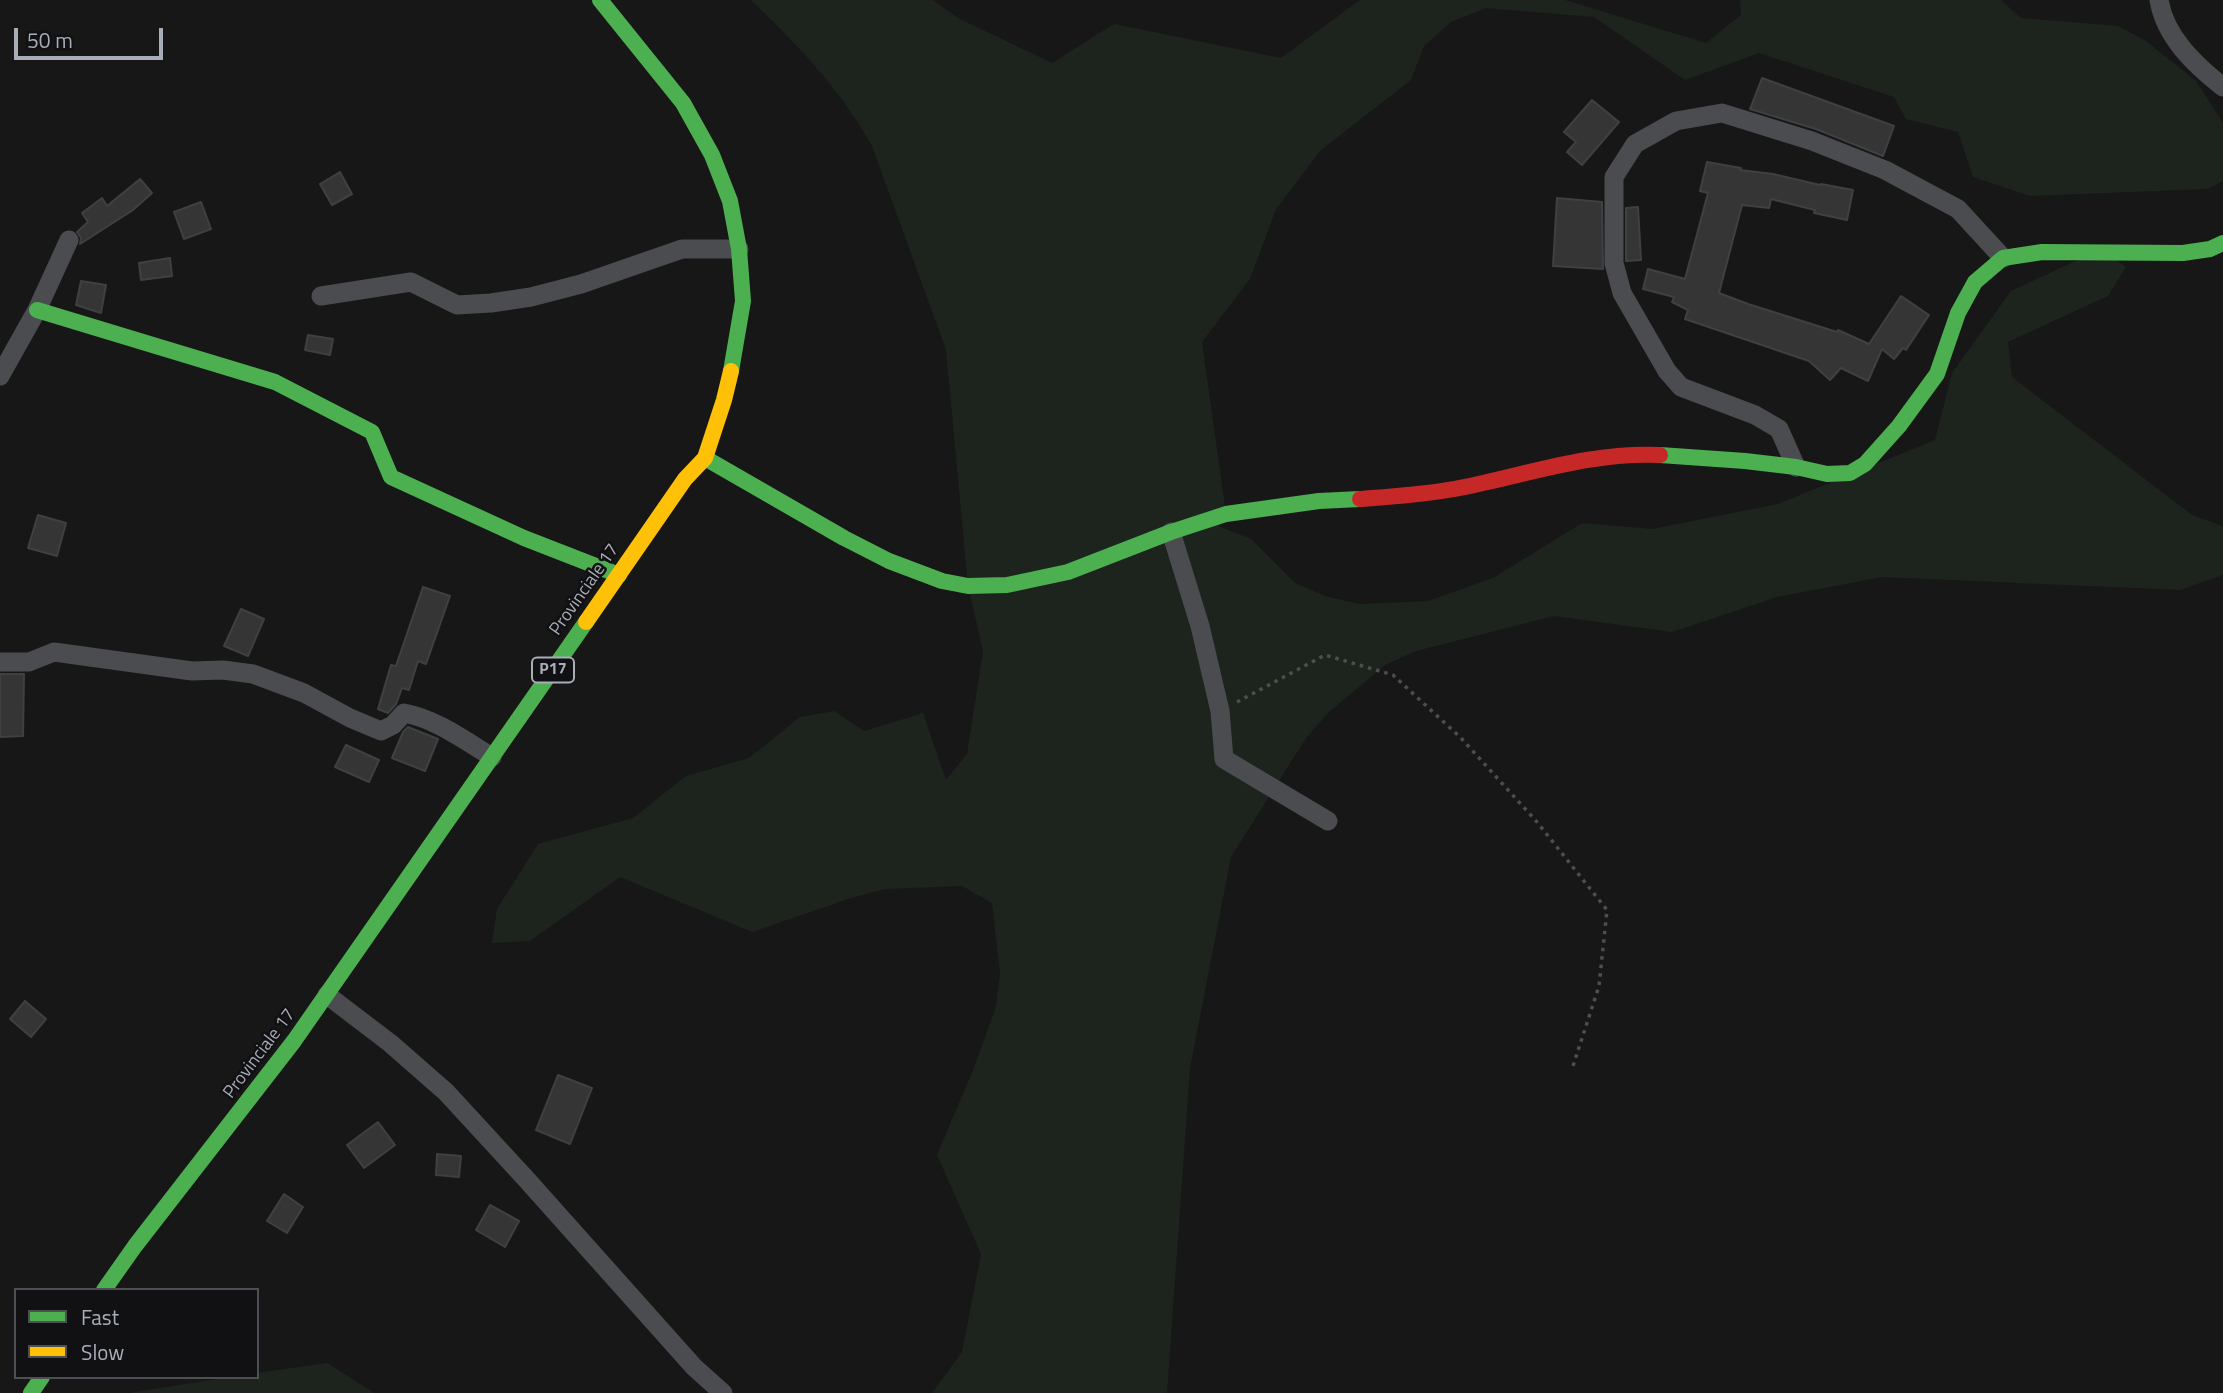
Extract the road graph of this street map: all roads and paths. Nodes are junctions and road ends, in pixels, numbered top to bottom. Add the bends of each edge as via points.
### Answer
1 (600, 0) edge
2 (2159, 0) edge
3 (2223, 87) edge
4 (69, 240) dead end
5 (2223, 243) edge
6 (739, 249) junction
7 (2003, 258) junction
8 (321, 296) dead end
9 (37, 310) junction
10 (0, 376) edge
11 (705, 458) junction
12 (1796, 467) junction
13 (1171, 531) junction
14 (619, 575) junction
15 (0, 662) edge
16 (1220, 711) junction
17 (492, 757) junction
18 (1328, 821) dead end
19 (327, 995) junction
20 (1573, 1066) dead end
21 (105, 1288) edge
22 (723, 1393) edge

1 - 6 street, Provinciale 17 / P17 via 682,103 712,155 730,201
2 - 3 street via 2161,14 2176,40 2200,69
4 - 9 street
5 - 7 street via 2183,253 2042,252
6 - 8 street via 682,249 581,284 491,303 457,305 411,282
6 - 11 street, Provinciale 17 / P17 via 743,301 736,350
7 - 12 street via 1975,282 1958,313 1937,374 1865,464 1850,473 1827,474
7 - 12 street via 1958,209 1885,170 1748,121 1722,113 1676,121 1635,144 1614,177 1614,263 1622,293 1681,387 1779,429
9 - 10 street
9 - 14 street via 275,382 372,432 391,477 524,538
11 - 13 street via 889,561 968,586 1007,585 1068,572
11 - 14 street, Provinciale 17 / P17
12 - 13 street via 1637,454 1561,464 1481,484 1405,496 1319,501 1226,514
13 - 16 street
14 - 17 street, Provinciale 17 / P17
15 - 17 street via 29,662 54,652 191,671 253,674 381,731 404,713 418,715
16 - 18 street via 1224,759
16 - 20 path via 1325,655 1393,675 1461,738 1537,822 1607,910 1599,986
17 - 19 street, Provinciale 17 / P17
19 - 21 street, Provinciale 17 / P17
19 - 22 street via 446,1092 694,1367

